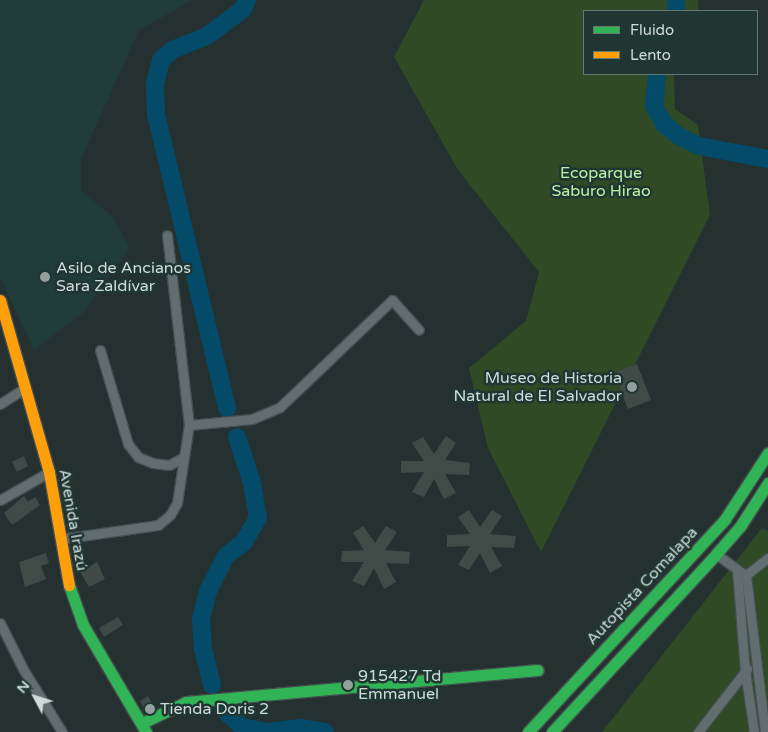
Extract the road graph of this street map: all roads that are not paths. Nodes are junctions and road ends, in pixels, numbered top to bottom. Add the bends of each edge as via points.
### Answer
1 (166, 235) dead end
2 (0, 300) edge
3 (419, 330) dead end
4 (100, 350) dead end
5 (25, 388) junction
6 (0, 404) edge
7 (188, 425) junction
8 (768, 453) edge
9 (184, 457) junction
10 (49, 472) junction
11 (768, 483) edge
12 (0, 500) edge
13 (60, 538) junction
14 (716, 554) junction
15 (768, 558) edge
16 (737, 570) junction
17 (746, 575) junction
18 (0, 623) edge
19 (755, 660) junction
20 (538, 670) dead end
21 (745, 671) junction
22 (144, 728) edge
23 (62, 732) edge
24 (528, 732) edge
25 (552, 732) edge
26 (698, 732) edge
27 (754, 732) edge
28 (765, 732) edge

1 - 7 street
2 - 5 main road, Avenida Irazú
3 - 7 street via 392,300 280,407 252,419
4 - 9 street via 128,444 138,457 169,465
5 - 6 street
5 - 10 main road, Avenida Irazú
7 - 9 street
8 - 24 main road, Autopista Comalapa via 725,519
9 - 13 street via 177,503 170,515 158,525
10 - 12 street
10 - 13 main road, Avenida Irazú
11 - 14 main road, Autopista Comalapa via 741,525
13 - 22 main road, Avenida Irazú via 67,580 83,625
14 - 16 street
14 - 25 main road, Autopista Comalapa
15 - 17 street
16 - 17 street
16 - 21 street
17 - 19 street
18 - 23 street via 23,669
19 - 21 street
19 - 28 street
20 - 22 main road via 186,702
21 - 26 street
21 - 27 street

